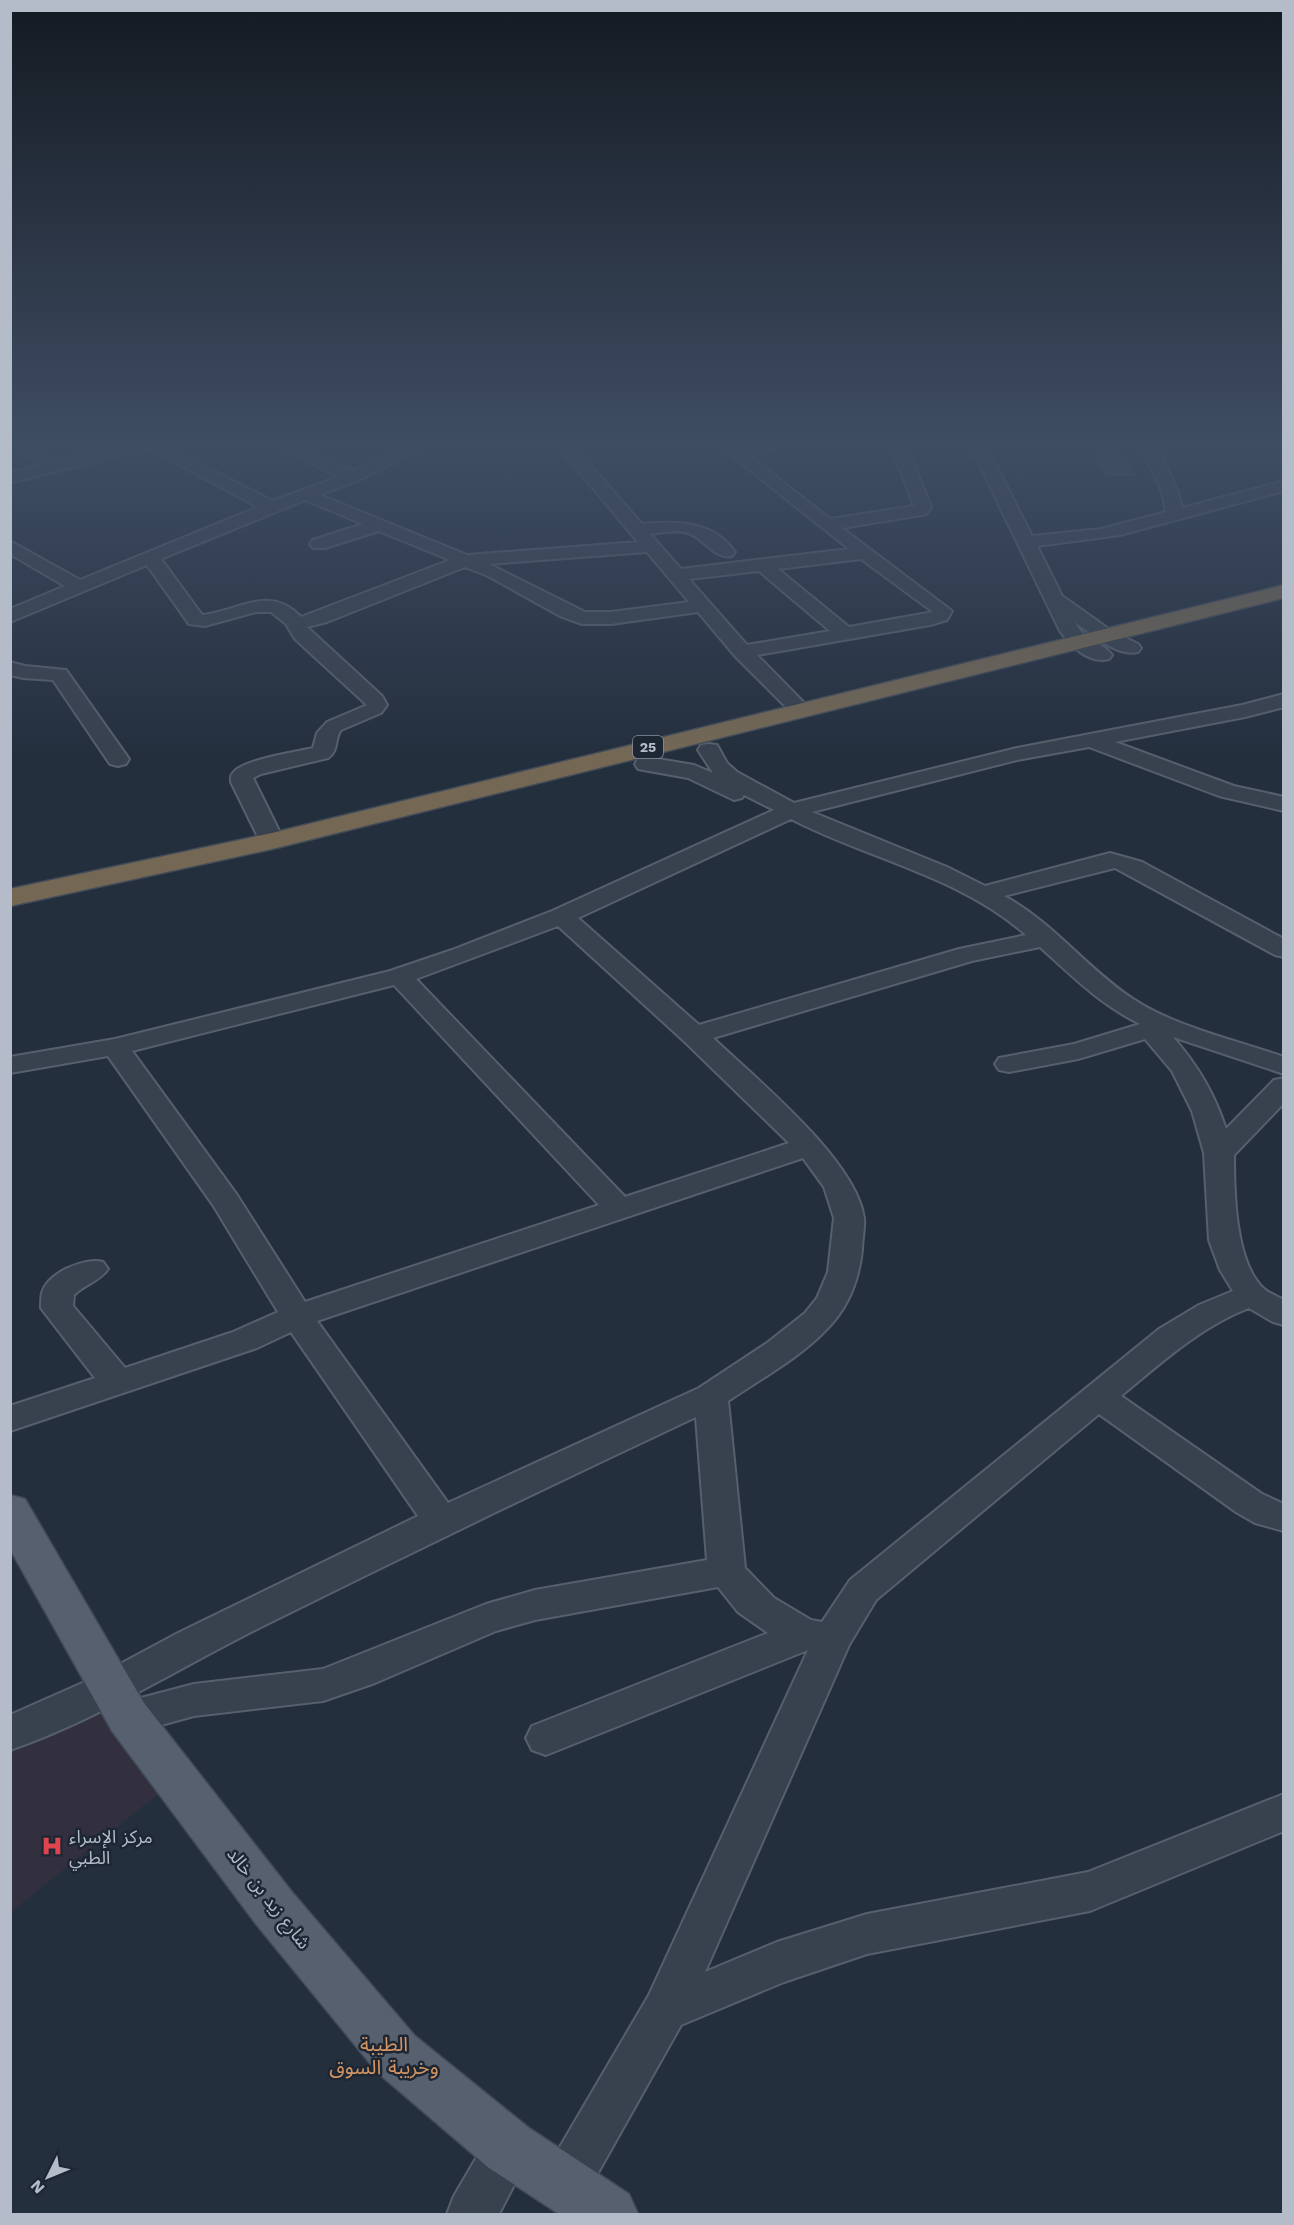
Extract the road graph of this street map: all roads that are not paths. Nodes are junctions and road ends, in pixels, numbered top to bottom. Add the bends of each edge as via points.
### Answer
1 (175, 547) edge
2 (435, 547) edge
3 (642, 547) edge
4 (654, 547) edge
5 (720, 547) edge
6 (856, 547) edge
7 (1027, 547) edge
8 (12, 548) edge
9 (726, 552) dead end
10 (864, 553) junction
11 (150, 557) junction
12 (466, 560) junction
13 (763, 565) junction
14 (678, 575) junction
15 (78, 587) junction
16 (1284, 591) edge
17 (1051, 594) junction
18 (704, 606) junction
19 (1284, 611) edge
20 (10, 616) edge
21 (297, 624) junction
22 (844, 633) junction
23 (1078, 642) junction
24 (1103, 645) junction
25 (742, 652) junction
26 (10, 668) edge
27 (1284, 700) edge
28 (799, 709) junction
29 (1091, 740) junction
30 (709, 750) junction
31 (118, 759) dead end
32 (646, 764) junction
33 (1284, 804) edge
34 (793, 814) junction
35 (272, 842) junction
36 (984, 894) junction
37 (10, 898) edge
38 (10, 915) edge
39 (561, 916) junction
40 (1045, 939) junction
41 (1284, 950) edge
42 (399, 976) junction
43 (1158, 1027) junction
44 (694, 1035) junction
45 (115, 1047) junction
46 (1009, 1064) dead end
47 (10, 1065) edge
48 (1284, 1066) edge
49 (1284, 1086) edge
50 (809, 1146) junction
51 (1219, 1153) junction
52 (620, 1209) junction
53 (92, 1269) dead end
54 (1268, 1305) edge
55 (297, 1316) junction
56 (118, 1383) junction
57 (711, 1396) junction
58 (1099, 1397) junction
59 (10, 1419) edge
60 (10, 1510) edge
61 (1284, 1518) edge
62 (441, 1521) junction
63 (727, 1571) junction
64 (818, 1636) junction
65 (119, 1703) junction
66 (10, 1732) edge
67 (546, 1738) dead end
68 (1284, 1812) edge
69 (665, 2010) junction
70 (509, 2148) junction
71 (564, 2186) junction
72 (472, 2214) edge
73 (609, 2214) edge

1 - 11 street
2 - 12 street
3 - 12 street
4 - 14 street
5 - 9 street
6 - 10 street
7 - 17 street
8 - 15 street
10 - 13 street
10 - 22 street via 943,611 930,619
11 - 15 street
11 - 21 street via 196,620 275,605
12 - 18 street via 582,618
12 - 21 street
13 - 14 street
13 - 22 street
14 - 18 street
15 - 20 street
16 - 24 highway, 25
17 - 23 street
17 - 24 street
18 - 25 street
19 - 24 highway, 25 via 1131,648
21 - 35 street via 302,634 377,705 334,726 328,733 325,750 320,753 242,775
22 - 25 street
23 - 24 highway, 25
23 - 28 highway, 25
24 - 30 highway, 25
25 - 28 street
26 - 31 street via 59,674
27 - 29 street
28 - 35 highway, 25
29 - 33 street via 1227,790
29 - 34 street via 957,768
30 - 32 highway, 25
30 - 34 street via 729,777
32 - 34 street via 694,772
32 - 38 highway, 25
34 - 36 street
34 - 39 street
35 - 37 highway, 25
36 - 40 street via 1023,919
36 - 41 street via 1090,865 1119,861
39 - 42 street
39 - 44 street
40 - 43 street via 1114,999
40 - 44 street via 968,954
42 - 45 street
42 - 52 street
43 - 46 street via 1078,1051
43 - 48 street
43 - 51 street via 1198,1090
44 - 50 street
45 - 47 street
45 - 55 street via 226,1202
49 - 51 street
50 - 52 street
50 - 57 street via 839,1186 849,1218 844,1272 831,1302 816,1321
51 - 54 street via 1224,1240 1236,1270
52 - 55 street
53 - 56 street via 58,1292 57,1308
54 - 58 street via 1222,1305 1202,1315
55 - 56 street via 245,1340
55 - 62 street
56 - 59 street
57 - 62 street
57 - 63 street
58 - 61 street via 1249,1503
58 - 64 street via 863,1590
60 - 65 main road, شارع زيد بن خالد
62 - 65 street via 192,1644
63 - 64 street via 743,1595 760,1610
63 - 65 street via 536,1605 486,1619 323,1684 194,1700
64 - 67 street via 766,1651
64 - 69 street
65 - 66 street
65 - 70 main road, شارع زيد بن خالد via 274,1908 396,2054
68 - 69 street via 1089,1890 867,1934 777,1963
69 - 71 street
70 - 71 main road, شارع زيد بن خالد
70 - 72 street
71 - 73 main road, شارع زيد بن خالد

